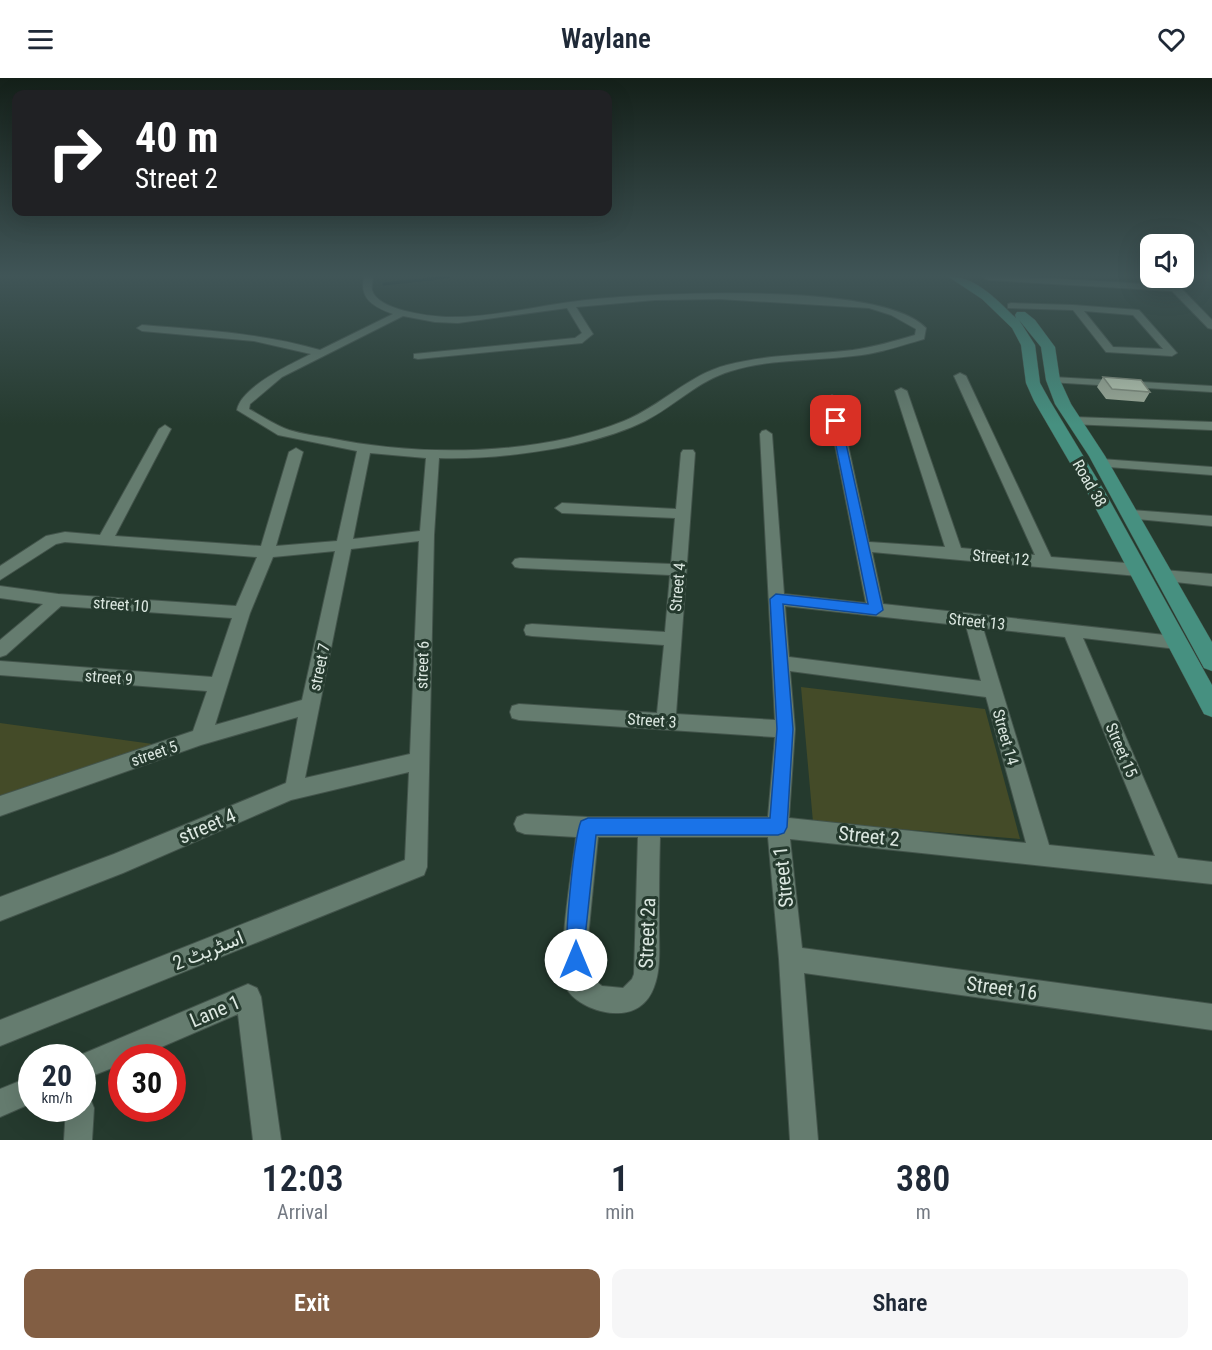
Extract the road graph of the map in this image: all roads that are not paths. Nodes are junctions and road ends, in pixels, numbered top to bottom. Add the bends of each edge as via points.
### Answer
1 (374, 327) edge
2 (583, 327) edge
3 (919, 327) edge
4 (1018, 327) edge
5 (1033, 327) edge
6 (1091, 327) edge
7 (1149, 327) edge
8 (142, 328) dead end
9 (318, 353) junction
10 (418, 356) dead end
11 (960, 376) dead end
12 (1053, 380) junction
13 (1212, 389) edge
14 (901, 391) dead end
15 (832, 399) dead end
16 (1074, 421) junction
17 (1212, 426) edge
18 (165, 429) dead end
19 (766, 434) dead end
20 (363, 450) junction
21 (296, 452) dead end
22 (688, 453) dead end
23 (433, 459) junction
24 (1101, 463) junction
25 (1212, 471) edge
26 (562, 508) dead end
27 (683, 514) junction
28 (1131, 515) junction
29 (1212, 521) edge
30 (427, 534) junction
31 (106, 538) junction
32 (345, 546) junction
33 (863, 548) junction
34 (267, 552) junction
35 (955, 554) junction
36 (1045, 561) junction
37 (520, 563) dead end
38 (679, 570) junction
39 (1138, 570) junction
40 (0, 574) edge
41 (1163, 576) junction
42 (1212, 580) edge
43 (0, 592) edge
44 (776, 599) junction
45 (58, 600) junction
46 (876, 610) junction
47 (243, 613) junction
48 (973, 621) junction
49 (532, 630) dead end
50 (1072, 632) junction
51 (673, 639) junction
52 (1177, 642) junction
53 (0, 650) edge
54 (1210, 654) edge
55 (780, 663) junction
56 (0, 668) edge
57 (219, 685) junction
58 (993, 690) junction
59 (310, 706) junction
60 (1212, 707) edge
61 (519, 712) dead end
62 (666, 721) junction
63 (785, 729) junction
64 (201, 737) junction
65 (418, 760) junction
66 (297, 789) junction
67 (0, 806) edge
68 (525, 824) dead end
69 (649, 826) junction
70 (588, 827) junction
71 (778, 827) junction
72 (1040, 853) junction
73 (416, 867) joint
74 (1171, 868) junction
75 (1212, 873) edge
76 (0, 909) edge
77 (791, 959) junction
78 (1212, 1017) edge
79 (0, 1032) edge
80 (96, 1061) edge
81 (18, 1095) edge
82 (0, 1103) edge
83 (79, 1122) edge
84 (78, 1140) edge
85 (267, 1140) edge
86 (804, 1140) edge

1 - 9 street
2 - 10 street via 588,334 578,341
3 - 23 street via 920,337 895,345 848,354 760,360 715,372 638,420 598,433 535,448
4 - 39 main road, Road 38 via 1028,345 1033,383
5 - 12 main road, Road 38 via 1048,347
6 - 7 street via 1110,351 1173,353
8 - 9 street via 266,340
9 - 20 street via 278,375 244,403 243,410 282,432
11 - 36 street
12 - 13 street
12 - 16 main road, Road 38
14 - 35 street
15 - 33 street
16 - 17 street
16 - 24 main road, Road 38
18 - 31 street
19 - 44 street, Street 1
20 - 23 street
20 - 32 street, street 7
21 - 34 street
22 - 27 street, Street 4
23 - 30 street, street 6
24 - 25 street
24 - 28 main road, Road 38
26 - 27 street
27 - 38 street, Street 4
28 - 29 street
28 - 41 main road, Road 38
30 - 32 street
30 - 65 street, street 6
31 - 34 street
31 - 40 street via 51,540
32 - 34 street
32 - 59 street, street 7
33 - 35 street, Street 12
33 - 46 street
34 - 47 street
35 - 36 street, Street 12
36 - 39 street, Street 12
37 - 38 street
38 - 51 street, Street 4
39 - 52 main road, Road 38
41 - 42 street
41 - 54 main road, Road 38
43 - 45 street, street 10
44 - 46 street, Street 13
44 - 55 street, Street 1
45 - 47 street, street 10
45 - 53 street
46 - 48 street, Street 13
47 - 57 street
48 - 50 street, Street 13
48 - 58 street, Street 14
49 - 51 street
50 - 52 street, Street 13
50 - 74 street, Street 15
51 - 62 street, Street 4
52 - 60 main road, Road 38
55 - 58 street
55 - 63 street, Street 1
56 - 57 street, street 9
57 - 64 street
58 - 72 street, Street 14
59 - 64 street, street 5
59 - 66 street, street 7 via 295,778
61 - 62 street, Street 3
62 - 63 street, Street 3
63 - 71 street, Street 1
64 - 67 street, street 5
65 - 66 street, street 4
65 - 73 street, street 6
66 - 76 street, street 4
68 - 70 street, Street 2
69 - 70 street, Street 2
69 - 70 street, Street 2a via 646,974 642,987 628,1001 591,996 577,982 576,938
69 - 71 street, Street 2
71 - 72 street, Street 2
71 - 77 street, Street 1
72 - 74 street, Street 2
73 - 79 street, اسٹریٹ 2
74 - 75 street, Street 2
77 - 78 street, Street 16
77 - 86 street, Street 1
80 - 85 street, Lane 1 via 248,997
81 - 82 street
83 - 84 street

